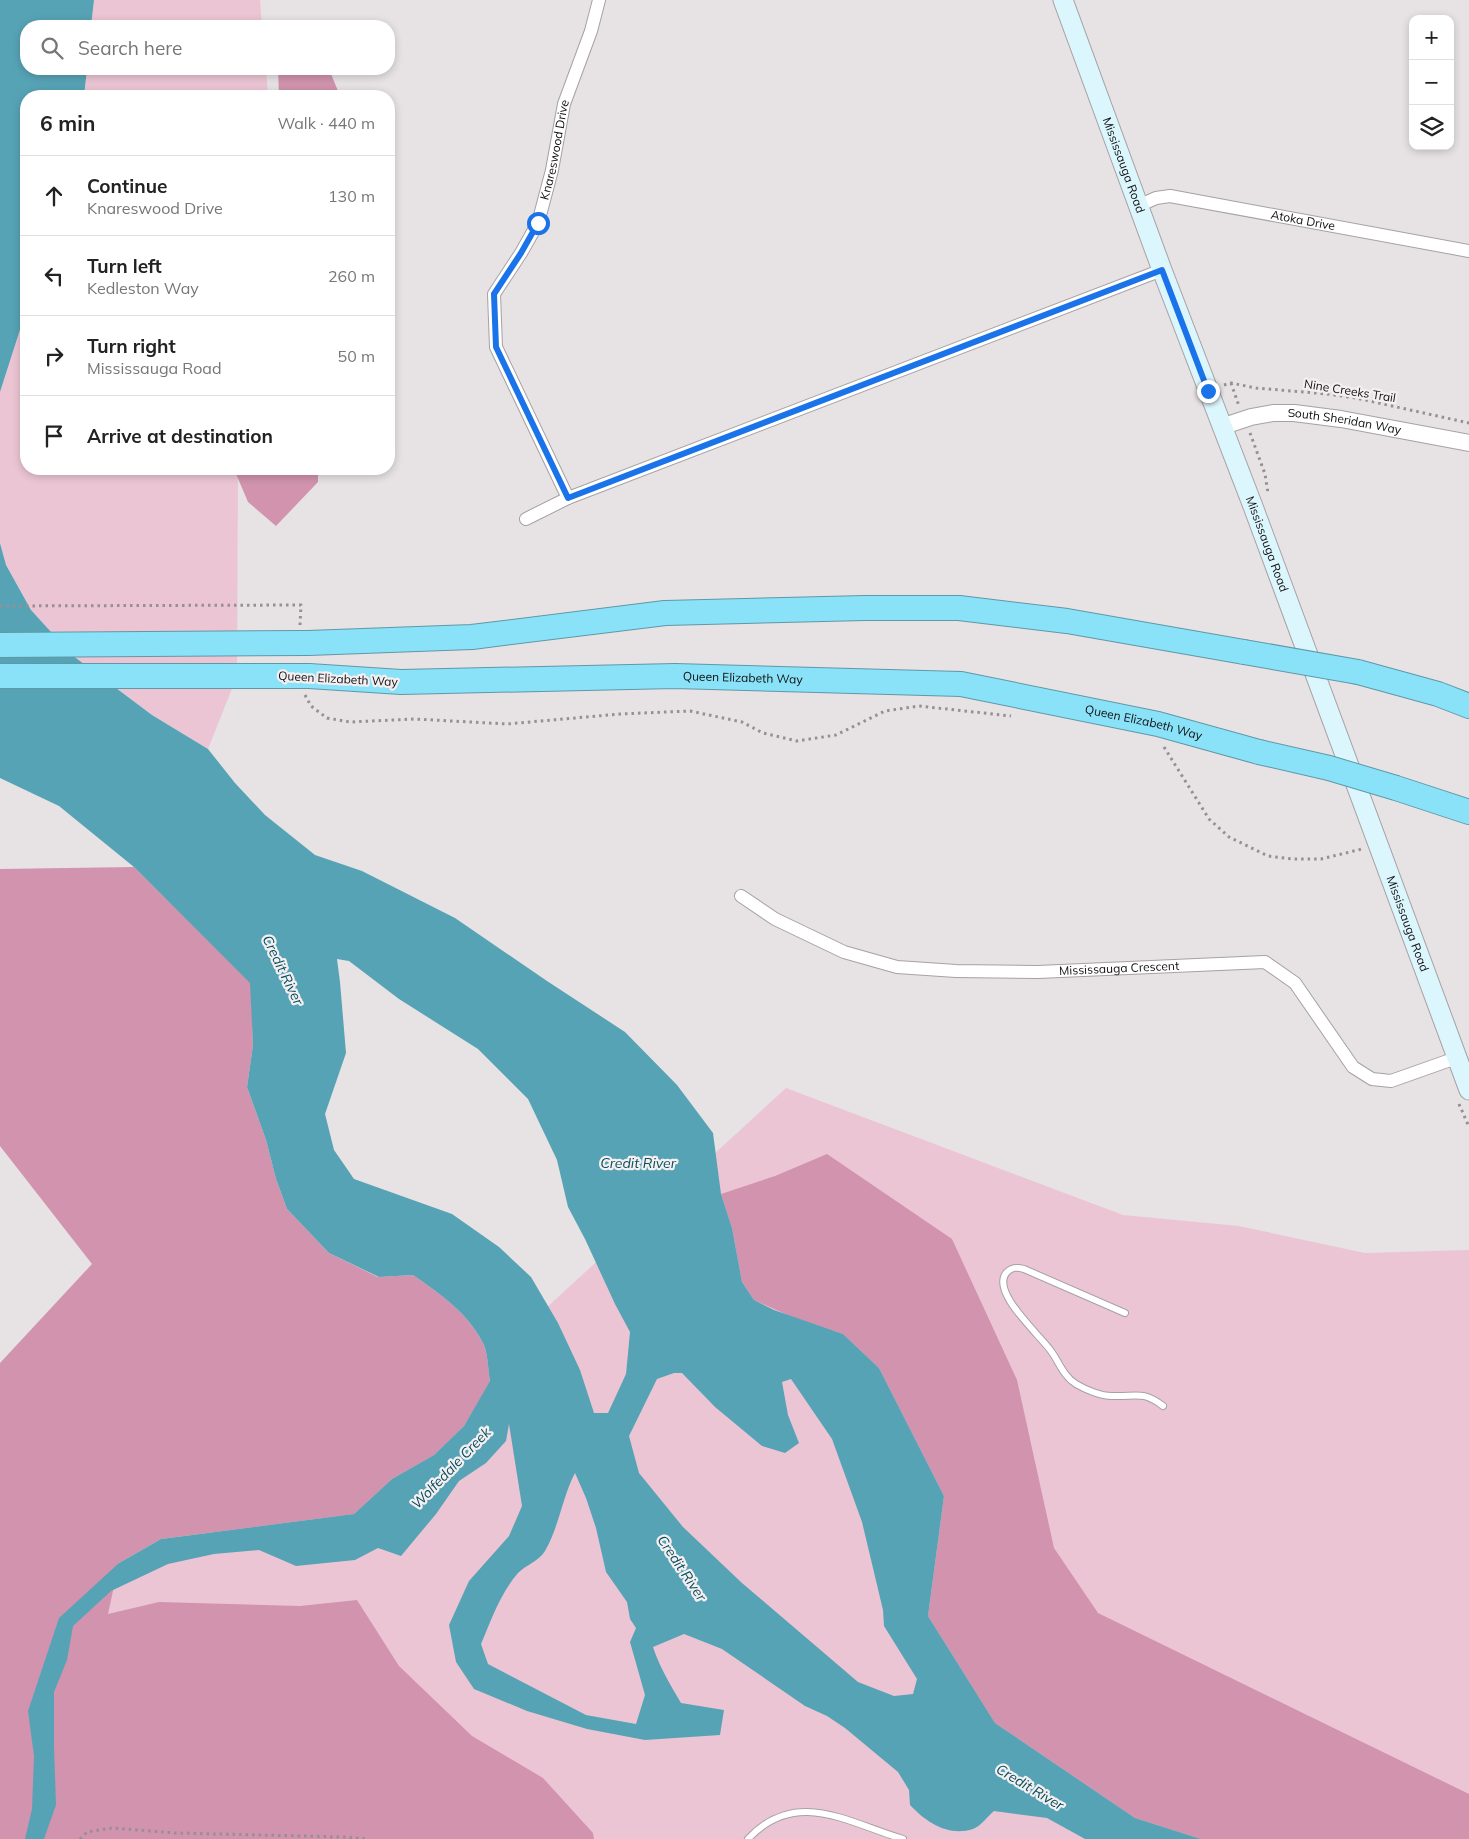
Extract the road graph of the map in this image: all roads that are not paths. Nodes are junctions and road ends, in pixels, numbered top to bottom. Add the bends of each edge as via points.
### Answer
1 (599, 0) edge
2 (1063, 0) edge
3 (1138, 206) junction
4 (1469, 251) edge
5 (1162, 270) junction
6 (1222, 427) junction
7 (1469, 443) edge
8 (568, 498) junction
9 (526, 519) dead end
10 (0, 645) edge
11 (0, 676) edge
12 (1438, 694) junction
13 (1469, 697) edge
14 (1469, 706) edge
15 (1469, 812) edge
16 (741, 896) dead end
17 (1456, 1058) junction
18 (1463, 1095) edge
19 (1125, 1313) dead end
20 (1163, 1406) dead end
21 (748, 1839) edge
22 (903, 1839) edge

1 - 8 street, Knareswood Drive via 564,104 538,223 494,294 496,347
2 - 3 main road, Mississauga Road
3 - 4 street, Atoka Drive via 1170,196
3 - 5 main road, Mississauga Road
5 - 6 main road, Mississauga Road
5 - 8 street
6 - 7 street, South Sheridan Way via 1251,416 1294,413
6 - 17 main road, Mississauga Road
8 - 9 street
10 - 12 highway, bridge via 472,637 666,613 959,608 1067,621 1291,659 1358,672
11 - 15 highway, Queen Elizabeth Way, bridge via 306,684 675,676 961,684 1158,724 1329,768
12 - 13 highway
12 - 14 highway
16 - 17 street, Mississauga Crescent via 774,919 844,952 897,967 1038,972 1265,962 1295,983 1353,1067 1372,1079 1391,1081
17 - 18 main road, Mississauga Road
19 - 20 lane via 1024,1269 1016,1267 1004,1276 1006,1295 1052,1352 1068,1378 1094,1392 1111,1397 1142,1395
21 - 22 lane via 783,1814 810,1811 830,1814

